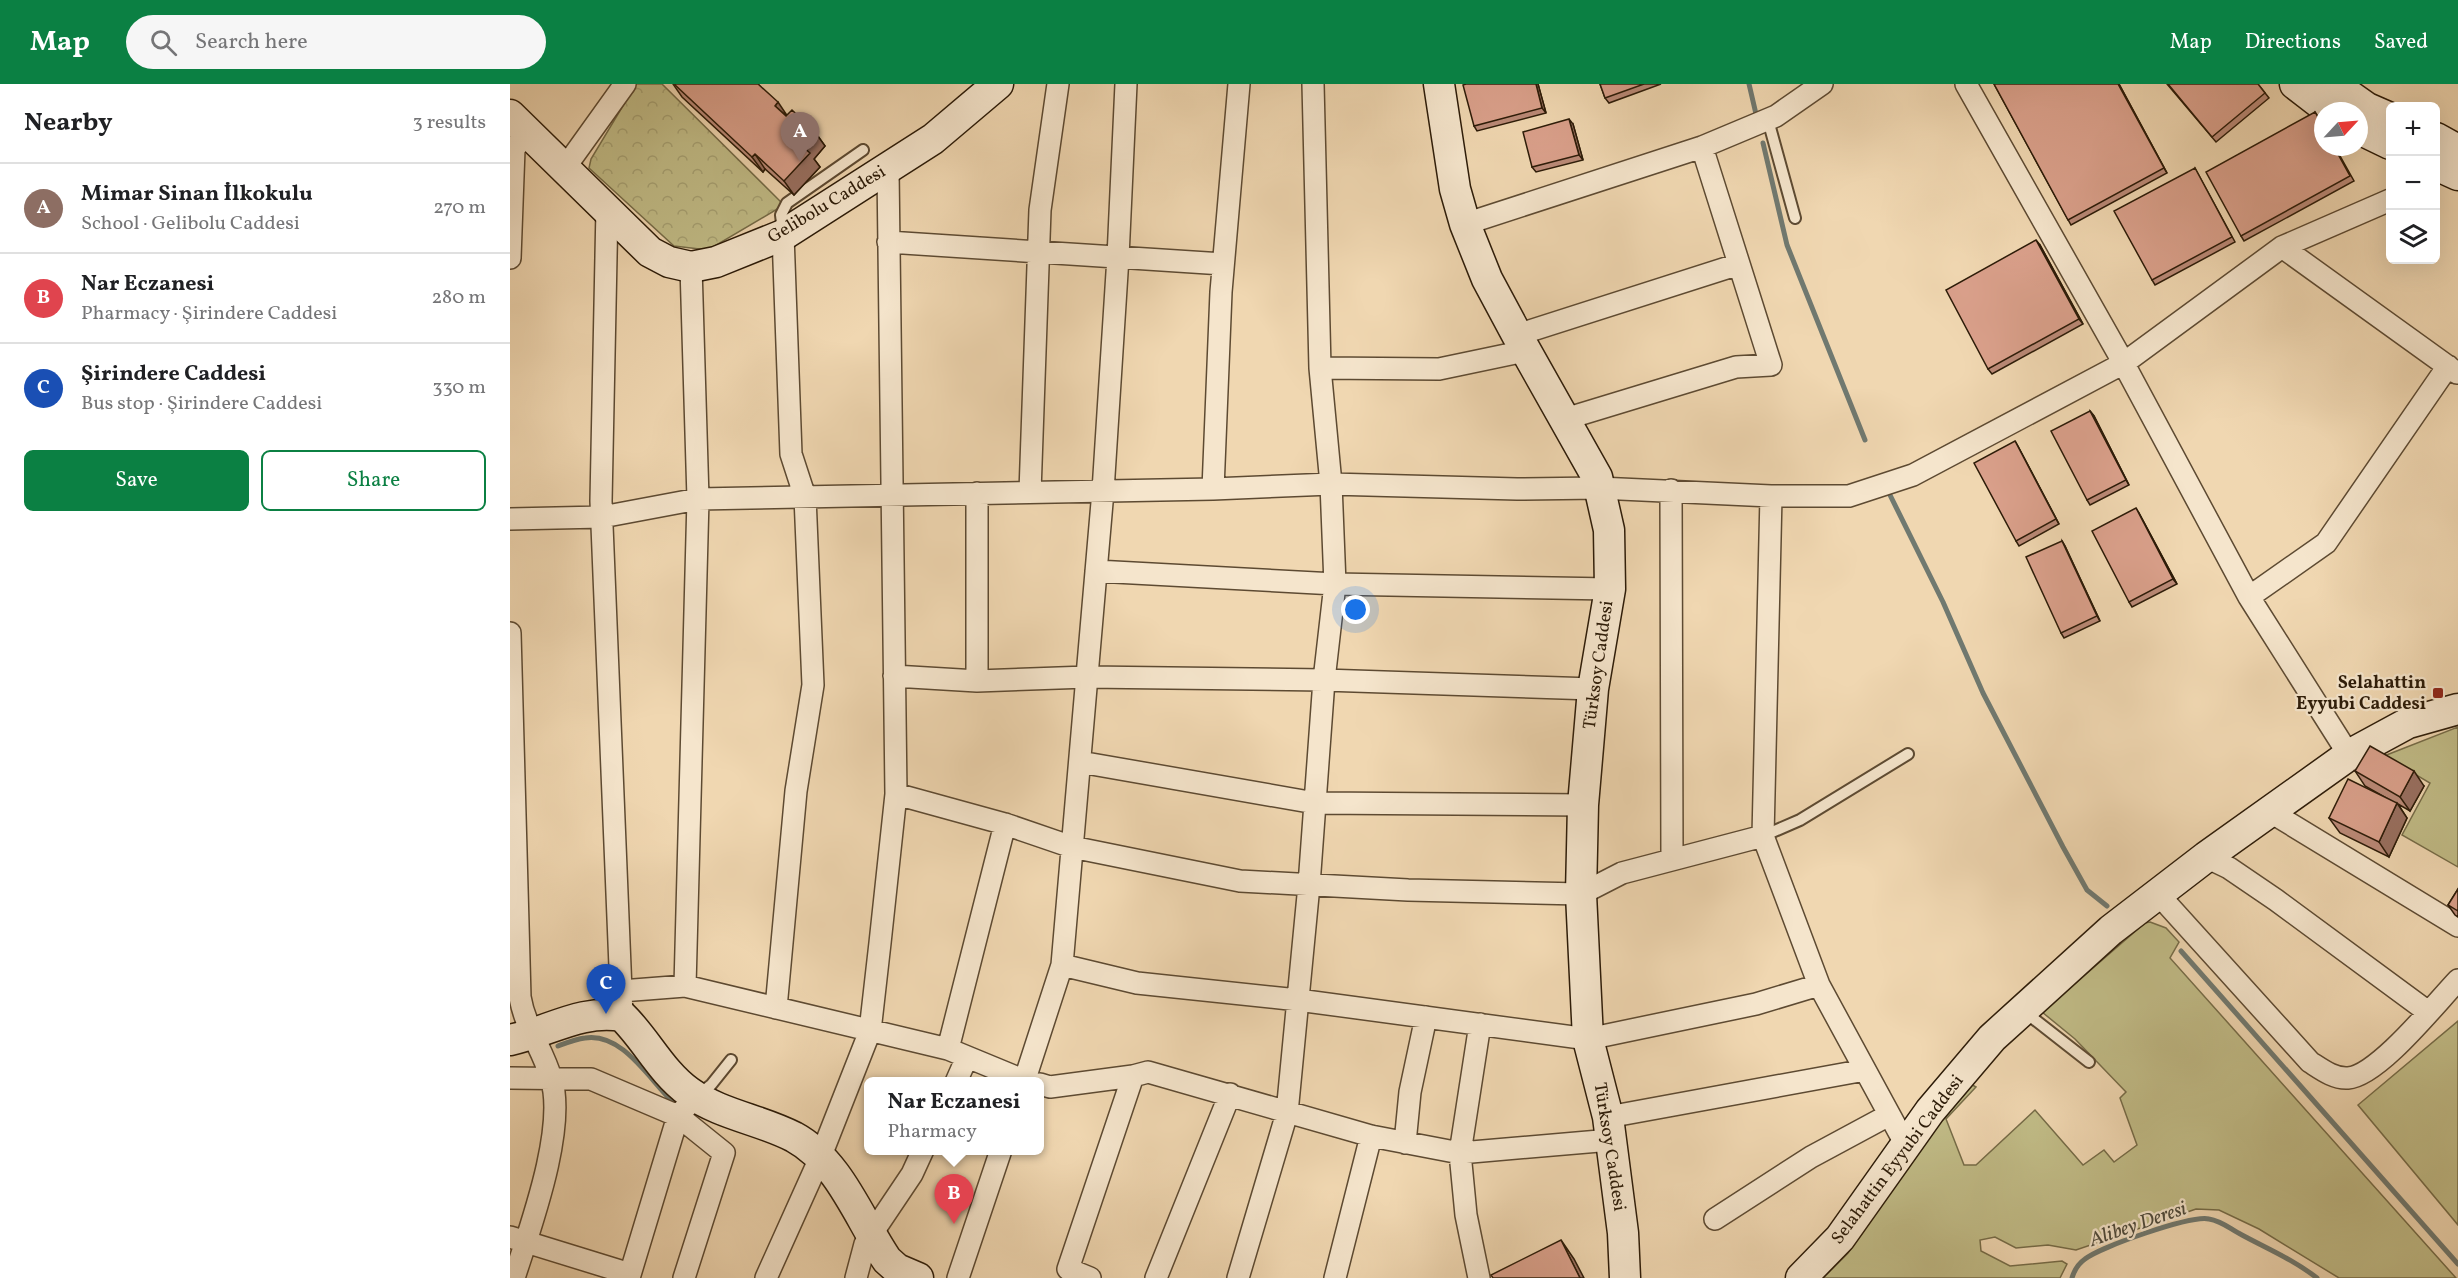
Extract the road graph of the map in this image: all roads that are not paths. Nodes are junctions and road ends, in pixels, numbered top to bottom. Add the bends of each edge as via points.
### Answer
1 (625, 84) edge
2 (998, 84) edge
3 (1058, 84) edge
4 (1126, 84) edge
5 (1239, 84) edge
6 (1313, 84) edge
7 (1439, 84) edge
8 (1822, 84) edge
9 (1966, 84) edge
10 (2295, 84) edge
11 (2333, 84) edge
12 (2318, 102) edge
13 (2386, 116) edge
14 (1768, 120) junction
15 (518, 124) edge
16 (2368, 133) edge
17 (2386, 142) edge
18 (1702, 147) junction
19 (2440, 148) edge
20 (863, 150) dead end
21 (2448, 168) edge
22 (564, 170) junction
23 (888, 170) junction
24 (2386, 202) edge
25 (607, 208) junction
26 (1795, 218) dead end
27 (1465, 225) junction
28 (783, 235) junction
29 (888, 242) junction
30 (2282, 247) junction
31 (1039, 252) junction
32 (1118, 257) junction
33 (510, 258) edge
34 (1223, 264) junction
35 (1739, 264) junction
36 (691, 267) junction
37 (1521, 343) junction
38 (2124, 363) junction
39 (1320, 368) junction
40 (2453, 369) edge
41 (1565, 419) junction
42 (1331, 484) junction
43 (1599, 488) junction
44 (1212, 489) junction
45 (1671, 490) junction
46 (1103, 491) junction
47 (1030, 492) junction
48 (977, 494) junction
49 (891, 495) junction
50 (1771, 496) junction
51 (805, 497) junction
52 (698, 499) junction
53 (602, 517) junction
54 (510, 519) edge
55 (1096, 571) junction
56 (1335, 584) junction
57 (1610, 590) junction
58 (2249, 597) junction
59 (510, 633) edge
60 (894, 676) junction
61 (1087, 677) junction
62 (1324, 680) junction
63 (977, 681) junction
64 (1593, 689) junction
65 (2458, 709) edge
66 (1908, 754) dead end
67 (2349, 755) junction
68 (1080, 762) junction
69 (896, 794) junction
70 (1315, 803) junction
71 (1583, 805) junction
72 (2269, 811) junction
73 (1005, 824) junction
74 (1763, 836) junction
75 (1072, 847) junction
76 (2206, 857) junction
77 (1672, 858) junction
78 (1309, 885) junction
79 (1581, 894) junction
80 (2158, 894) junction
81 (2458, 926) edge
82 (1062, 965) junction
83 (2458, 980) edge
84 (1819, 985) junction
85 (685, 986) junction
86 (1298, 1000) junction
87 (621, 1004) junction
88 (776, 1008) junction
89 (2021, 1009) junction
90 (2428, 1012) junction
91 (1426, 1017) junction
92 (1480, 1024) junction
93 (870, 1031) junction
94 (521, 1037) edge
95 (1588, 1039) junction
96 (957, 1053) junction
97 (731, 1060) dead end
98 (2089, 1062) dead end
99 (1865, 1070) junction
100 (1133, 1076) junction
101 (956, 1077) edge
102 (1017, 1077) edge
103 (1030, 1077) edge
104 (510, 1078) edge
105 (552, 1079) junction
106 (1044, 1086) edge
107 (1230, 1094) junction
108 (687, 1106) junction
109 (1287, 1113) junction
110 (1889, 1115) junction
111 (1610, 1129) junction
112 (1371, 1136) junction
113 (1405, 1143) junction
114 (1907, 1147) junction
115 (1460, 1153) junction
116 (921, 1155) edge
117 (999, 1155) edge
118 (820, 1158) junction
119 (1715, 1219) dead end
120 (871, 1236) junction
121 (518, 1240) edge
122 (630, 1276) edge
123 (514, 1278) edge
124 (684, 1278) edge
125 (766, 1278) edge
126 (856, 1278) edge
127 (918, 1278) edge
128 (958, 1278) edge
129 (1090, 1278) edge
130 (1156, 1278) edge
131 (1238, 1278) edge
132 (1335, 1278) edge
133 (1479, 1278) edge
134 (1625, 1278) edge
135 (1801, 1278) edge

1 - 22 street
2 - 23 street, Gelibolu Caddesi via 933,140
3 - 31 street via 1040,210
4 - 32 street
5 - 34 street
6 - 39 street
7 - 27 street, Türksoy Caddesi via 1455,189
8 - 14 street
9 - 38 street
10 - 12 street
11 - 13 street via 2367,108
14 - 18 street
14 - 26 lane
15 - 22 street, Gelibolu Caddesi
15 - 33 street
16 - 17 street
18 - 27 street
18 - 35 street
19 - 21 street
20 - 28 lane via 787,203 781,215
22 - 25 street, Gelibolu Caddesi
23 - 28 street, Gelibolu Caddesi
23 - 29 street
24 - 30 street
25 - 36 street, Gelibolu Caddesi via 650,252
25 - 53 street
27 - 37 street, Türksoy Caddesi via 1487,279
28 - 36 street, Gelibolu Caddesi via 716,262
28 - 51 street via 791,454
29 - 31 street
29 - 49 street
30 - 38 street
30 - 40 street
31 - 32 street
31 - 47 street
32 - 34 street
32 - 46 street
34 - 44 street
35 - 37 street
35 - 41 street via 1771,364 1736,367
36 - 52 street
37 - 39 street via 1439,369
37 - 41 street, Türksoy Caddesi
38 - 50 street via 1913,476 1849,496
38 - 58 street
39 - 42 street
40 - 58 street via 2326,543
41 - 43 street, Türksoy Caddesi via 1597,477
42 - 43 street
42 - 44 street
42 - 56 street
43 - 45 street
43 - 57 street, Türksoy Caddesi via 1609,530
44 - 46 street
45 - 50 street
45 - 77 street
46 - 47 street
46 - 55 street
47 - 48 street
48 - 49 street
48 - 63 street
49 - 51 street
49 - 60 street
50 - 74 street
51 - 52 street
51 - 88 street via 813,686 796,791
52 - 53 street
52 - 85 street
53 - 54 street
53 - 87 street
55 - 56 street
55 - 61 street
56 - 57 street
56 - 62 street
57 - 64 street, Türksoy Caddesi
58 - 67 street
59 - 94 street via 520,997 526,1022
60 - 63 street
60 - 69 street
61 - 62 street
61 - 63 street
61 - 68 street
62 - 64 street
62 - 70 street
64 - 71 street, Türksoy Caddesi
65 - 67 street, Selahattin Eyyubi Caddesi via 2408,723
66 - 74 lane via 1800,820
67 - 72 street, Selahattin Eyyubi Caddesi
68 - 70 street
68 - 75 street
69 - 73 street
69 - 93 street
70 - 71 street
70 - 78 street
71 - 79 street, Türksoy Caddesi
72 - 76 street, Selahattin Eyyubi Caddesi
72 - 81 street
73 - 75 street
73 - 96 street
74 - 77 street
74 - 84 street
75 - 78 street via 1240,881
75 - 82 street
76 - 80 street, Selahattin Eyyubi Caddesi
76 - 90 street via 2276,900
77 - 79 street via 1622,873
78 - 79 street
78 - 86 street
79 - 95 street, Türksoy Caddesi
80 - 89 street, Selahattin Eyyubi Caddesi
80 - 90 street via 2310,1062 2329,1074 2346,1078 2368,1070 2391,1052
82 - 86 street via 1137,983
82 - 103 street
83 - 90 street
84 - 95 street via 1756,1004
84 - 99 street
85 - 87 street
85 - 88 street
86 - 91 street
86 - 109 street
87 - 94 street via 607,1013 580,1017
87 - 108 street
88 - 93 street
89 - 98 lane
89 - 114 street, Selahattin Eyyubi Caddesi via 1930,1111
91 - 92 street
91 - 113 street via 1410,1092
92 - 95 street
92 - 115 street
93 - 96 street
93 - 118 street
94 - 105 street
95 - 111 street, Türksoy Caddesi
96 - 101 street
96 - 102 street
97 - 108 lane
99 - 110 street
99 - 111 street
100 - 106 street
100 - 107 street via 1148,1071
100 - 129 street via 1068,1269
104 - 105 street
105 - 108 street via 591,1079
105 - 121 street via 555,1136
107 - 109 street
107 - 130 street
108 - 118 street via 718,1110 792,1137
108 - 122 street
108 - 124 street via 724,1153
109 - 112 street
109 - 131 street
110 - 114 street
110 - 119 street via 1811,1157
111 - 115 street
111 - 134 street, Türksoy Caddesi
112 - 113 street
112 - 132 street
113 - 115 street
114 - 135 street, Selahattin Eyyubi Caddesi via 1840,1238
115 - 133 street via 1466,1215
116 - 120 street
117 - 128 street
118 - 120 street via 835,1174
118 - 125 street
120 - 126 street
120 - 127 street via 897,1269
121 - 122 street
121 - 123 street

